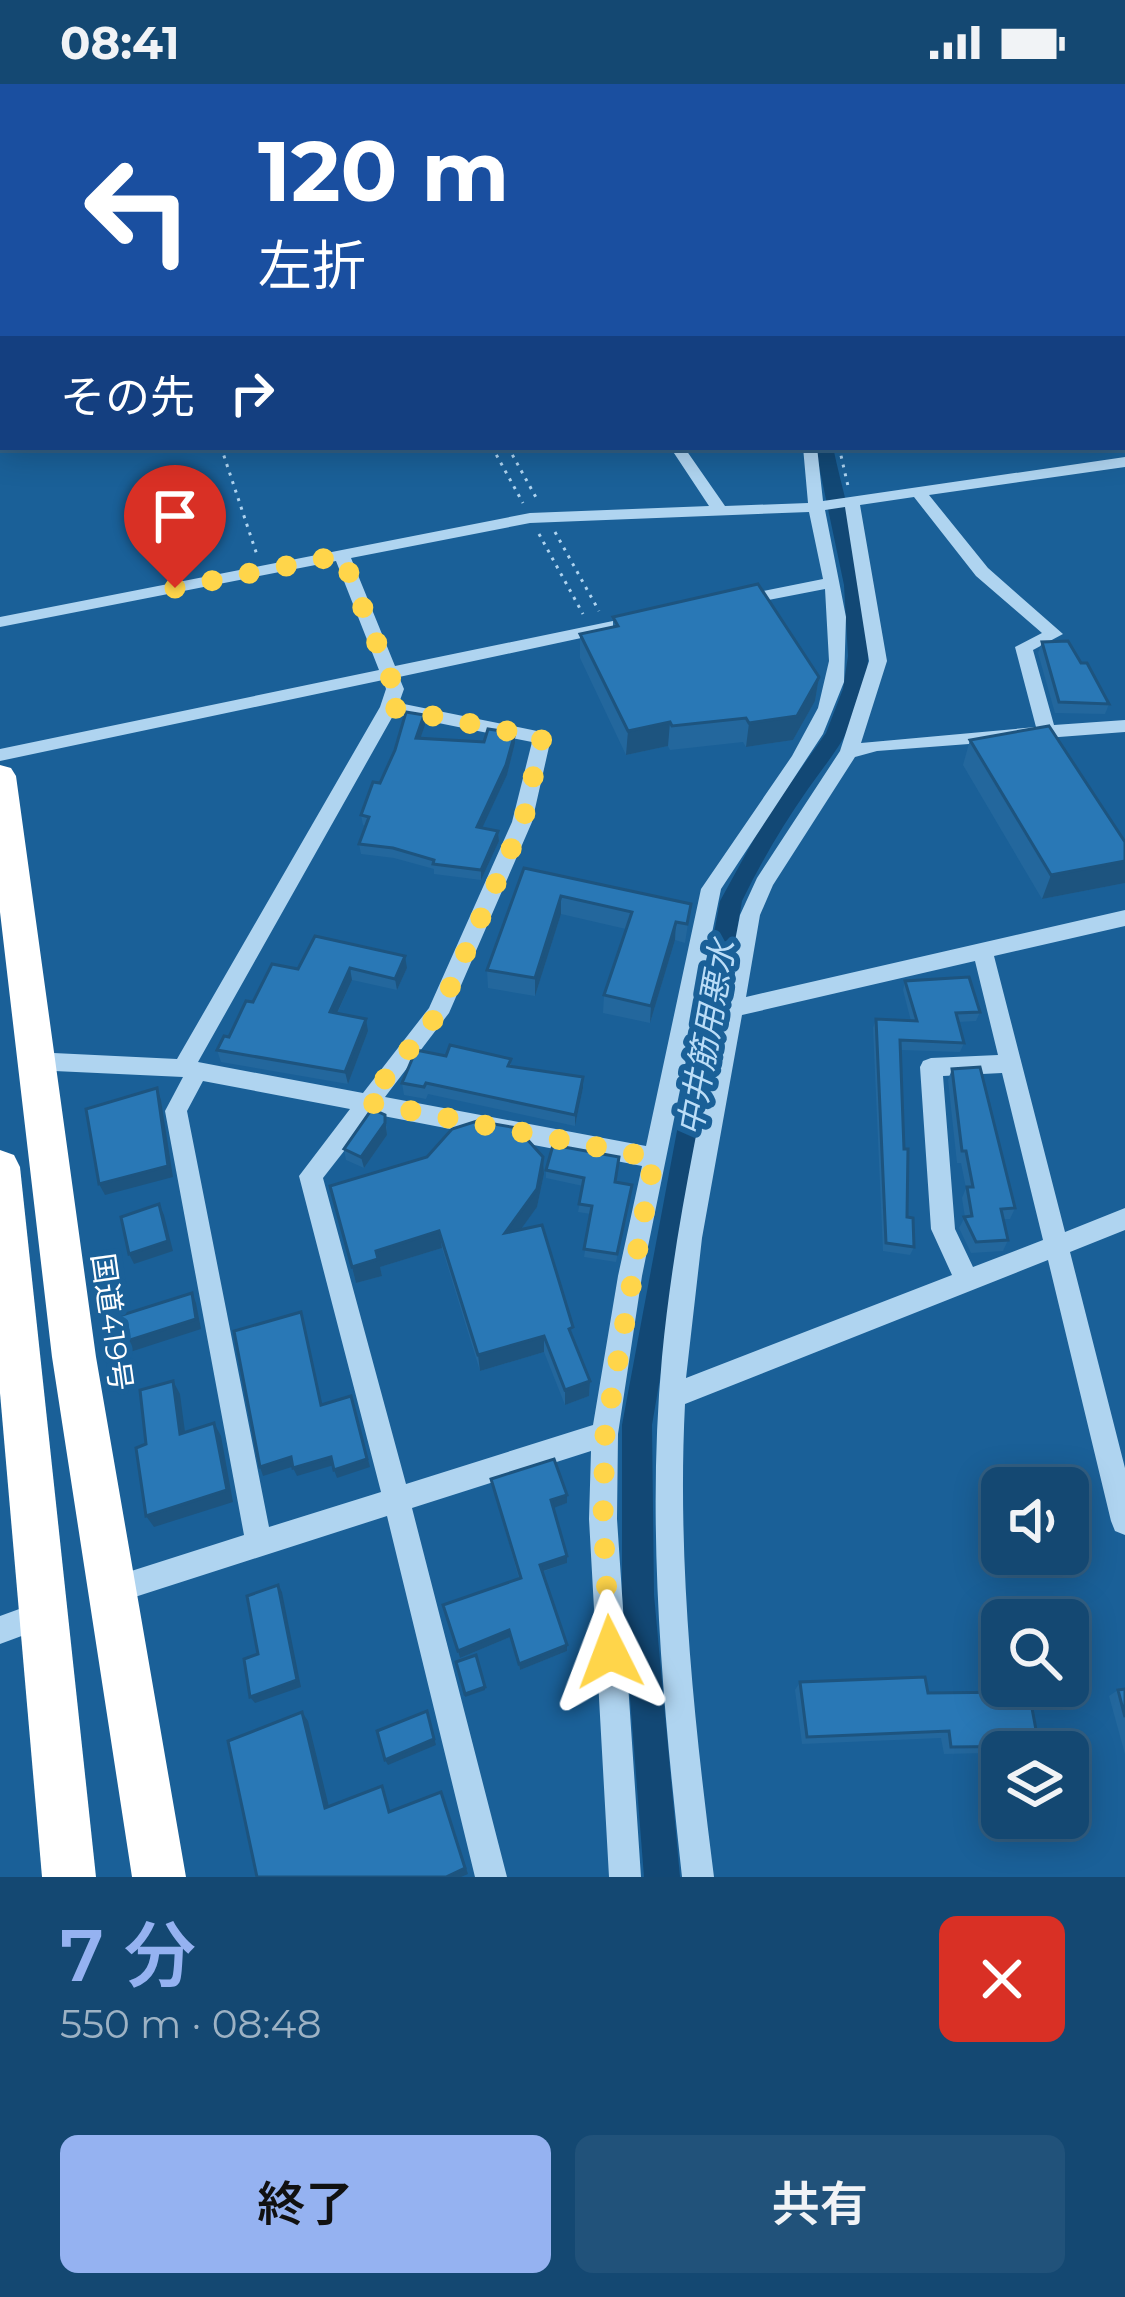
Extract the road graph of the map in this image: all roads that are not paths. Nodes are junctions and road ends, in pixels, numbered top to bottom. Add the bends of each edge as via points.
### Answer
1 (679, 450) edge
2 (810, 450) edge
3 (1125, 462) edge
4 (918, 492) junction
5 (852, 504) junction
6 (817, 507) junction
7 (721, 512) junction
8 (342, 555) junction
9 (832, 582) junction
10 (720, 604) edge
11 (653, 617) edge
12 (0, 622) edge
13 (388, 670) junction
14 (389, 707) junction
15 (1125, 726) edge
16 (1047, 733) junction
17 (849, 752) junction
18 (0, 754) edge
19 (0, 776) edge
20 (782, 779) junction
21 (822, 794) junction
22 (1125, 918) edge
23 (983, 952) junction
24 (734, 1008) junction
25 (33, 1061) junction
26 (1010, 1064) junction
27 (190, 1070) junction
28 (366, 1102) junction
29 (654, 1158) junction
30 (0, 1167) edge
31 (1125, 1220) edge
32 (1056, 1247) junction
33 (967, 1282) junction
34 (10, 1357) edge
35 (673, 1396) junction
36 (605, 1434) junction
37 (397, 1499) junction
38 (1125, 1521) edge
39 (259, 1543) junction
40 (110, 1591) junction
41 (44, 1614) junction
42 (0, 1630) edge
43 (69, 1877) edge
44 (159, 1877) edge
45 (491, 1877) edge
46 (625, 1877) edge
47 (698, 1877) edge

1 - 7 street
2 - 6 street
3 - 4 street
4 - 5 street
4 - 16 street via 982,572 1054,634 1024,647
5 - 6 street
5 - 17 street via 878,661
6 - 7 street
6 - 9 street
7 - 8 street via 538,517
8 - 12 street
8 - 13 street
9 - 10 street
9 - 20 street via 835,682 818,727
11 - 13 street
13 - 14 street via 395,689
13 - 18 street
14 - 27 street
14 - 28 street via 542,738 523,822 439,1013
15 - 16 street
16 - 17 street
17 - 21 street
19 - 25 highway, 国道419号
20 - 21 street
20 - 29 street via 711,889
21 - 24 street via 750,915
22 - 23 street
23 - 24 street
23 - 26 street
24 - 35 street via 682,1284
25 - 27 street
25 - 40 highway, 国道419号
26 - 32 street
26 - 33 street via 932,1067 943,1229
27 - 28 street
27 - 39 street via 176,1111
28 - 29 street
28 - 37 street via 310,1176
29 - 36 street
30 - 34 highway
31 - 32 street
32 - 33 street
32 - 38 street
33 - 35 street
34 - 41 highway
35 - 47 street via 669,1554
36 - 37 street
36 - 46 street
37 - 39 street
37 - 45 street
39 - 40 street
40 - 44 highway, 国道419号
41 - 42 street
41 - 43 highway

